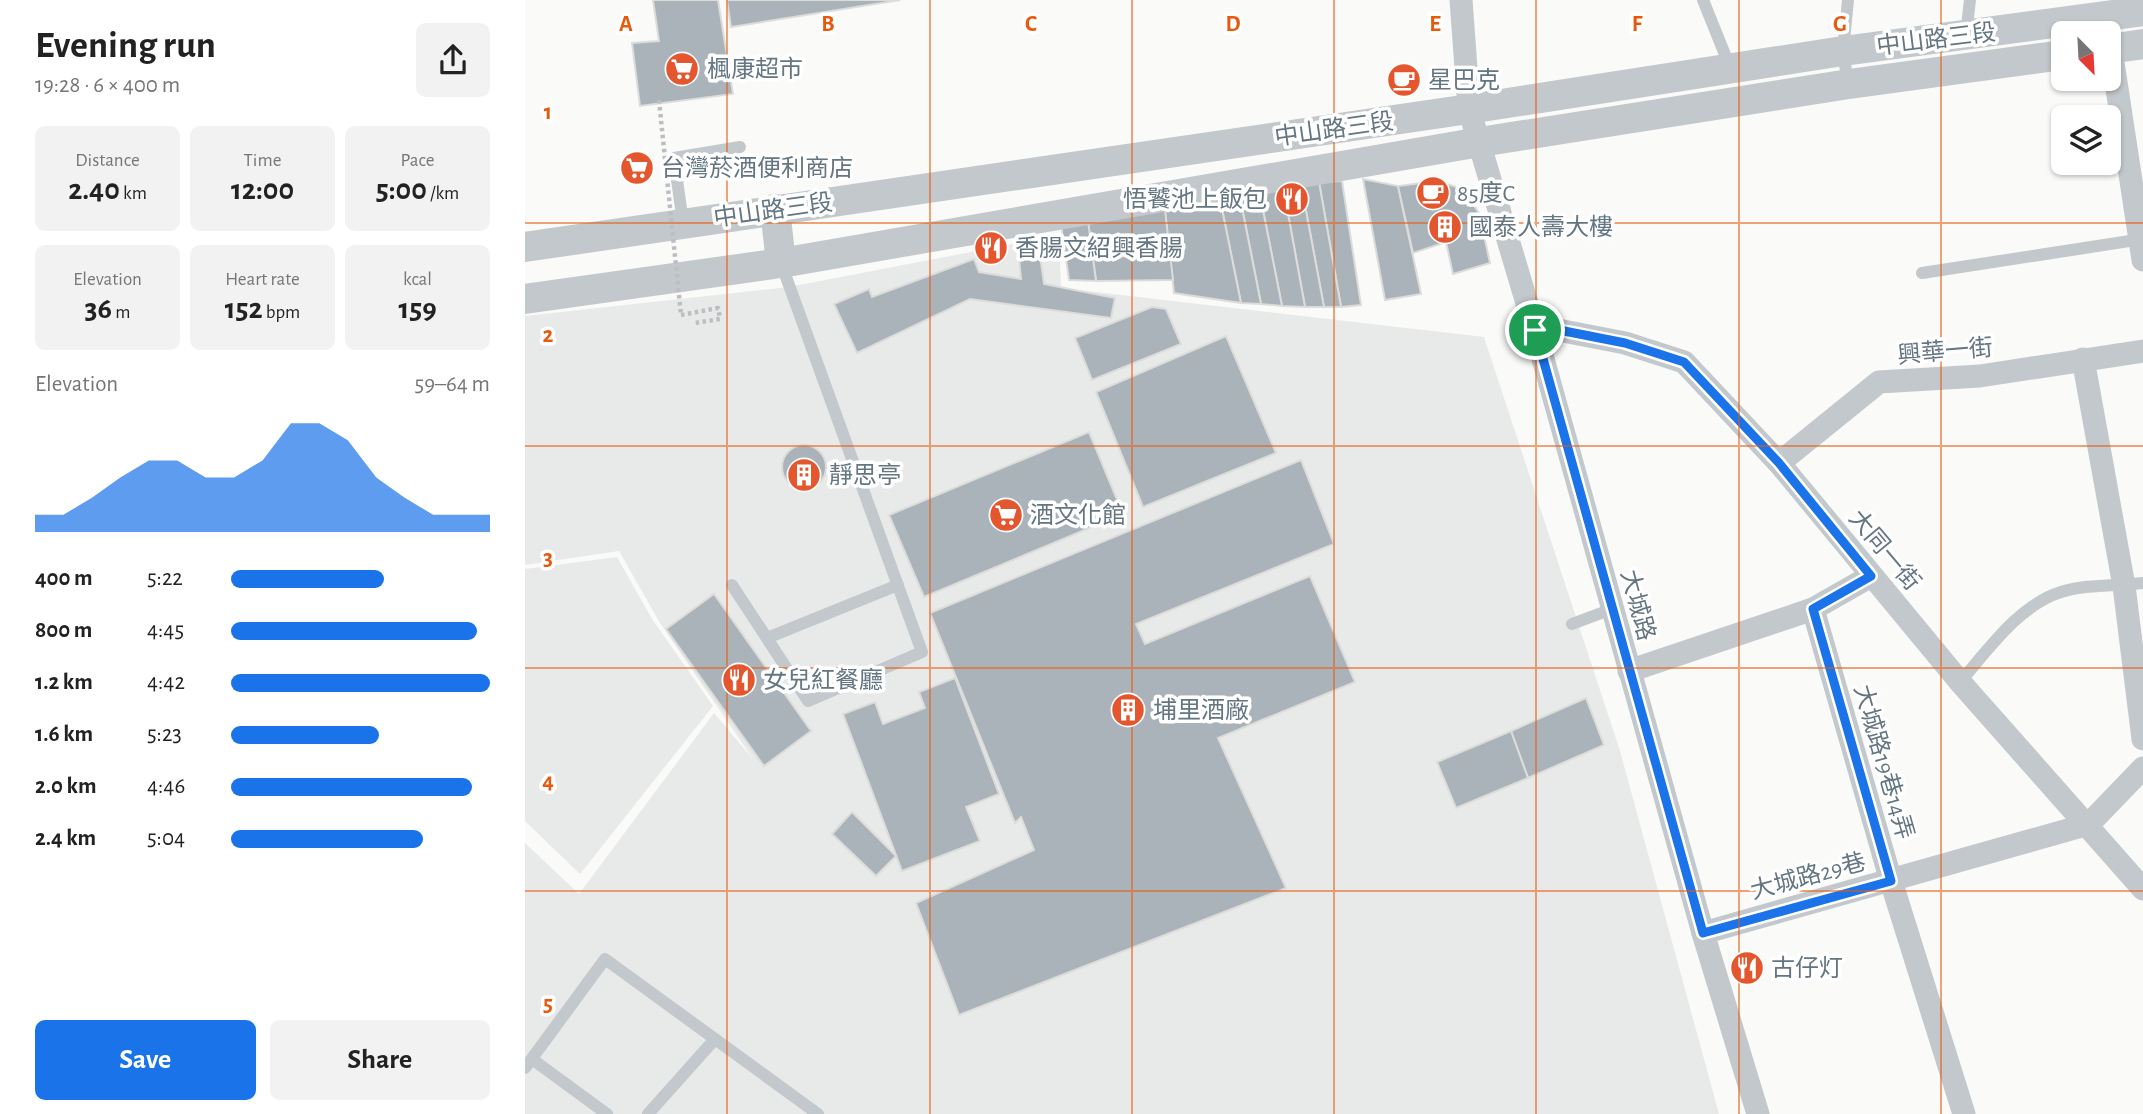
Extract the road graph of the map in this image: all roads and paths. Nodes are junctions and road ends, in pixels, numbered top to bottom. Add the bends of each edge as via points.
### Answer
1 (1461, 0) edge
2 (1703, 0) edge
3 (1848, 0) edge
4 (1970, 0) edge
5 (2143, 11) edge
6 (2121, 27) edge
7 (1966, 36) junction
8 (2051, 37) edge
9 (2121, 40) edge
10 (2143, 44) edge
11 (1843, 51) junction
12 (2051, 57) edge
13 (1730, 67) junction
14 (1849, 84) junction
15 (2117, 91) edge
16 (659, 100) dead end
17 (1469, 109) junction
18 (1480, 142) junction
19 (740, 147) dead end
20 (775, 209) junction
21 (683, 223) junction
22 (2142, 246) edge
23 (525, 247) edge
24 (781, 263) junction
25 (1922, 273) dead end
26 (525, 299) edge
27 (695, 323) dead end
28 (1535, 330) junction
29 (2143, 351) edge
30 (2083, 359) junction
31 (1779, 463) junction
32 (1871, 576) junction
33 (732, 584) dead end
34 (2133, 584) edge
35 (898, 585) junction
36 (1612, 609) junction
37 (1813, 609) junction
38 (1572, 624) dead end
39 (767, 638) junction
40 (1629, 671) junction
41 (1960, 682) junction
42 (2143, 740) edge
43 (2143, 768) edge
44 (2089, 824) junction
45 (1891, 881) junction
46 (2143, 889) edge
47 (1703, 933) junction
48 (715, 1040) junction
49 (528, 1063) edge
50 (607, 1114) edge
51 (648, 1114) edge
52 (818, 1114) edge
53 (1758, 1114) edge
54 (1964, 1114) edge

1 - 17 street, 大城路
2 - 13 lane
3 - 11 lane
4 - 7 lane
5 - 6 street, 中山路三段
7 - 8 street, 中山路三段
7 - 11 street, 中山路三段
9 - 10 street, 中山路三段
11 - 13 street, 中山路三段
11 - 14 lane
12 - 14 street, 中山路三段
13 - 17 street, 中山路三段
14 - 18 street, 中山路三段
15 - 22 street
16 - 27 path, bridge via 681,315 718,308 720,318
17 - 18 street, 大城路
17 - 20 street, 中山路三段
18 - 24 street, 中山路三段
18 - 28 street, 大城路
19 - 21 lane via 674,158
20 - 21 street, 中山路三段
20 - 24 street
21 - 23 street, 中山路三段
22 - 25 lane
24 - 26 street, 中山路三段
24 - 35 lane
28 - 31 street, 大同一街 via 1625,343 1684,362
28 - 36 street, 大城路
29 - 30 street, 興華一街
30 - 31 street, 興華一街 via 1980,376 1879,382
30 - 34 street
31 - 32 street, 大同一街
32 - 37 street
32 - 41 street, 大同一街
33 - 39 lane
34 - 41 lane via 2062,591 2035,603
34 - 42 street
35 - 39 lane
35 - 39 lane via 922,652 808,701
36 - 38 lane
36 - 40 street, 大城路
37 - 40 street
37 - 45 street, 大城路19巷14弄
40 - 47 street, 大城路
41 - 44 street, 大同一街
43 - 44 street
44 - 45 street, 大城路29巷
44 - 46 street, 大同一街
45 - 47 street, 大城路29巷
45 - 54 street, 大城路19巷14弄
47 - 53 street, 大城路
48 - 49 lane via 605,959
48 - 51 lane
48 - 52 lane
49 - 50 lane

